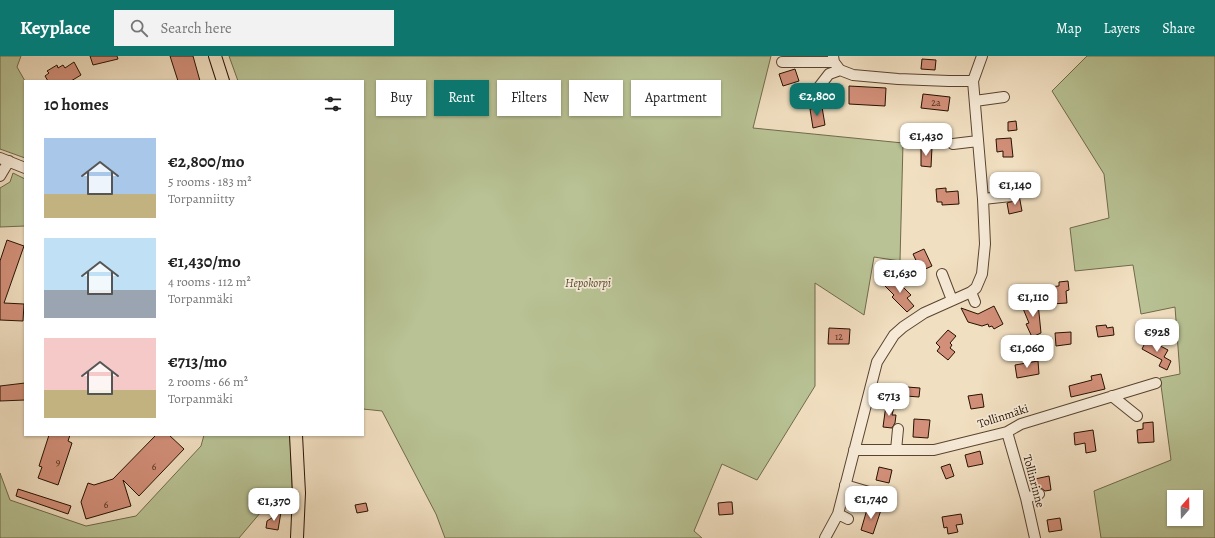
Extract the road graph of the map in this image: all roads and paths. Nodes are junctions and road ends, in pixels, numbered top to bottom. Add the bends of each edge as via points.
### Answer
1 (214, 56) edge
2 (982, 56) edge
3 (782, 62) dead end
4 (835, 63) edge
5 (223, 80) edge
6 (973, 81) junction
7 (812, 96) dead end
8 (1004, 97) dead end
9 (975, 101) junction
10 (978, 141) junction
11 (953, 144) dead end
12 (4, 159) edge
13 (24, 168) edge
14 (0, 176) edge
15 (1011, 196) dead end
16 (983, 199) junction
17 (942, 274) dead end
18 (971, 292) junction
19 (952, 300) junction
20 (975, 302) dead end
21 (1156, 383) dead end
22 (1112, 396) junction
23 (1137, 416) dead end
24 (898, 429) dead end
25 (1007, 432) junction
26 (296, 436) edge
27 (854, 450) junction
28 (896, 450) junction
29 (845, 485) junction
30 (879, 494) dead end
31 (1039, 494) dead end
32 (1026, 498) junction
33 (838, 514) junction
34 (848, 519) dead end
35 (297, 538) edge
36 (825, 538) edge
37 (1034, 538) edge

1 - 5 main road
2 - 6 street
3 - 4 street
4 - 6 street via 853,76 948,82
4 - 7 street
6 - 9 street
8 - 9 street
9 - 10 street
10 - 11 street
10 - 16 street
12 - 13 street
12 - 14 street
15 - 16 street
16 - 18 street via 985,244 982,274 976,288
17 - 19 street
18 - 19 street
18 - 20 street
19 - 27 street via 922,308 894,335 878,362
21 - 22 street, Tollinmäki
22 - 23 street
22 - 25 street, Tollinmäki via 1021,424
24 - 28 street
25 - 28 street, Tollinmäki via 934,450
25 - 32 street, Tollinrinne
26 - 35 main road via 299,493
27 - 28 street, Tollinmäki
27 - 29 street
29 - 30 street
29 - 33 street
31 - 32 street
32 - 37 street, Tollinrinne
33 - 34 street
33 - 36 street

